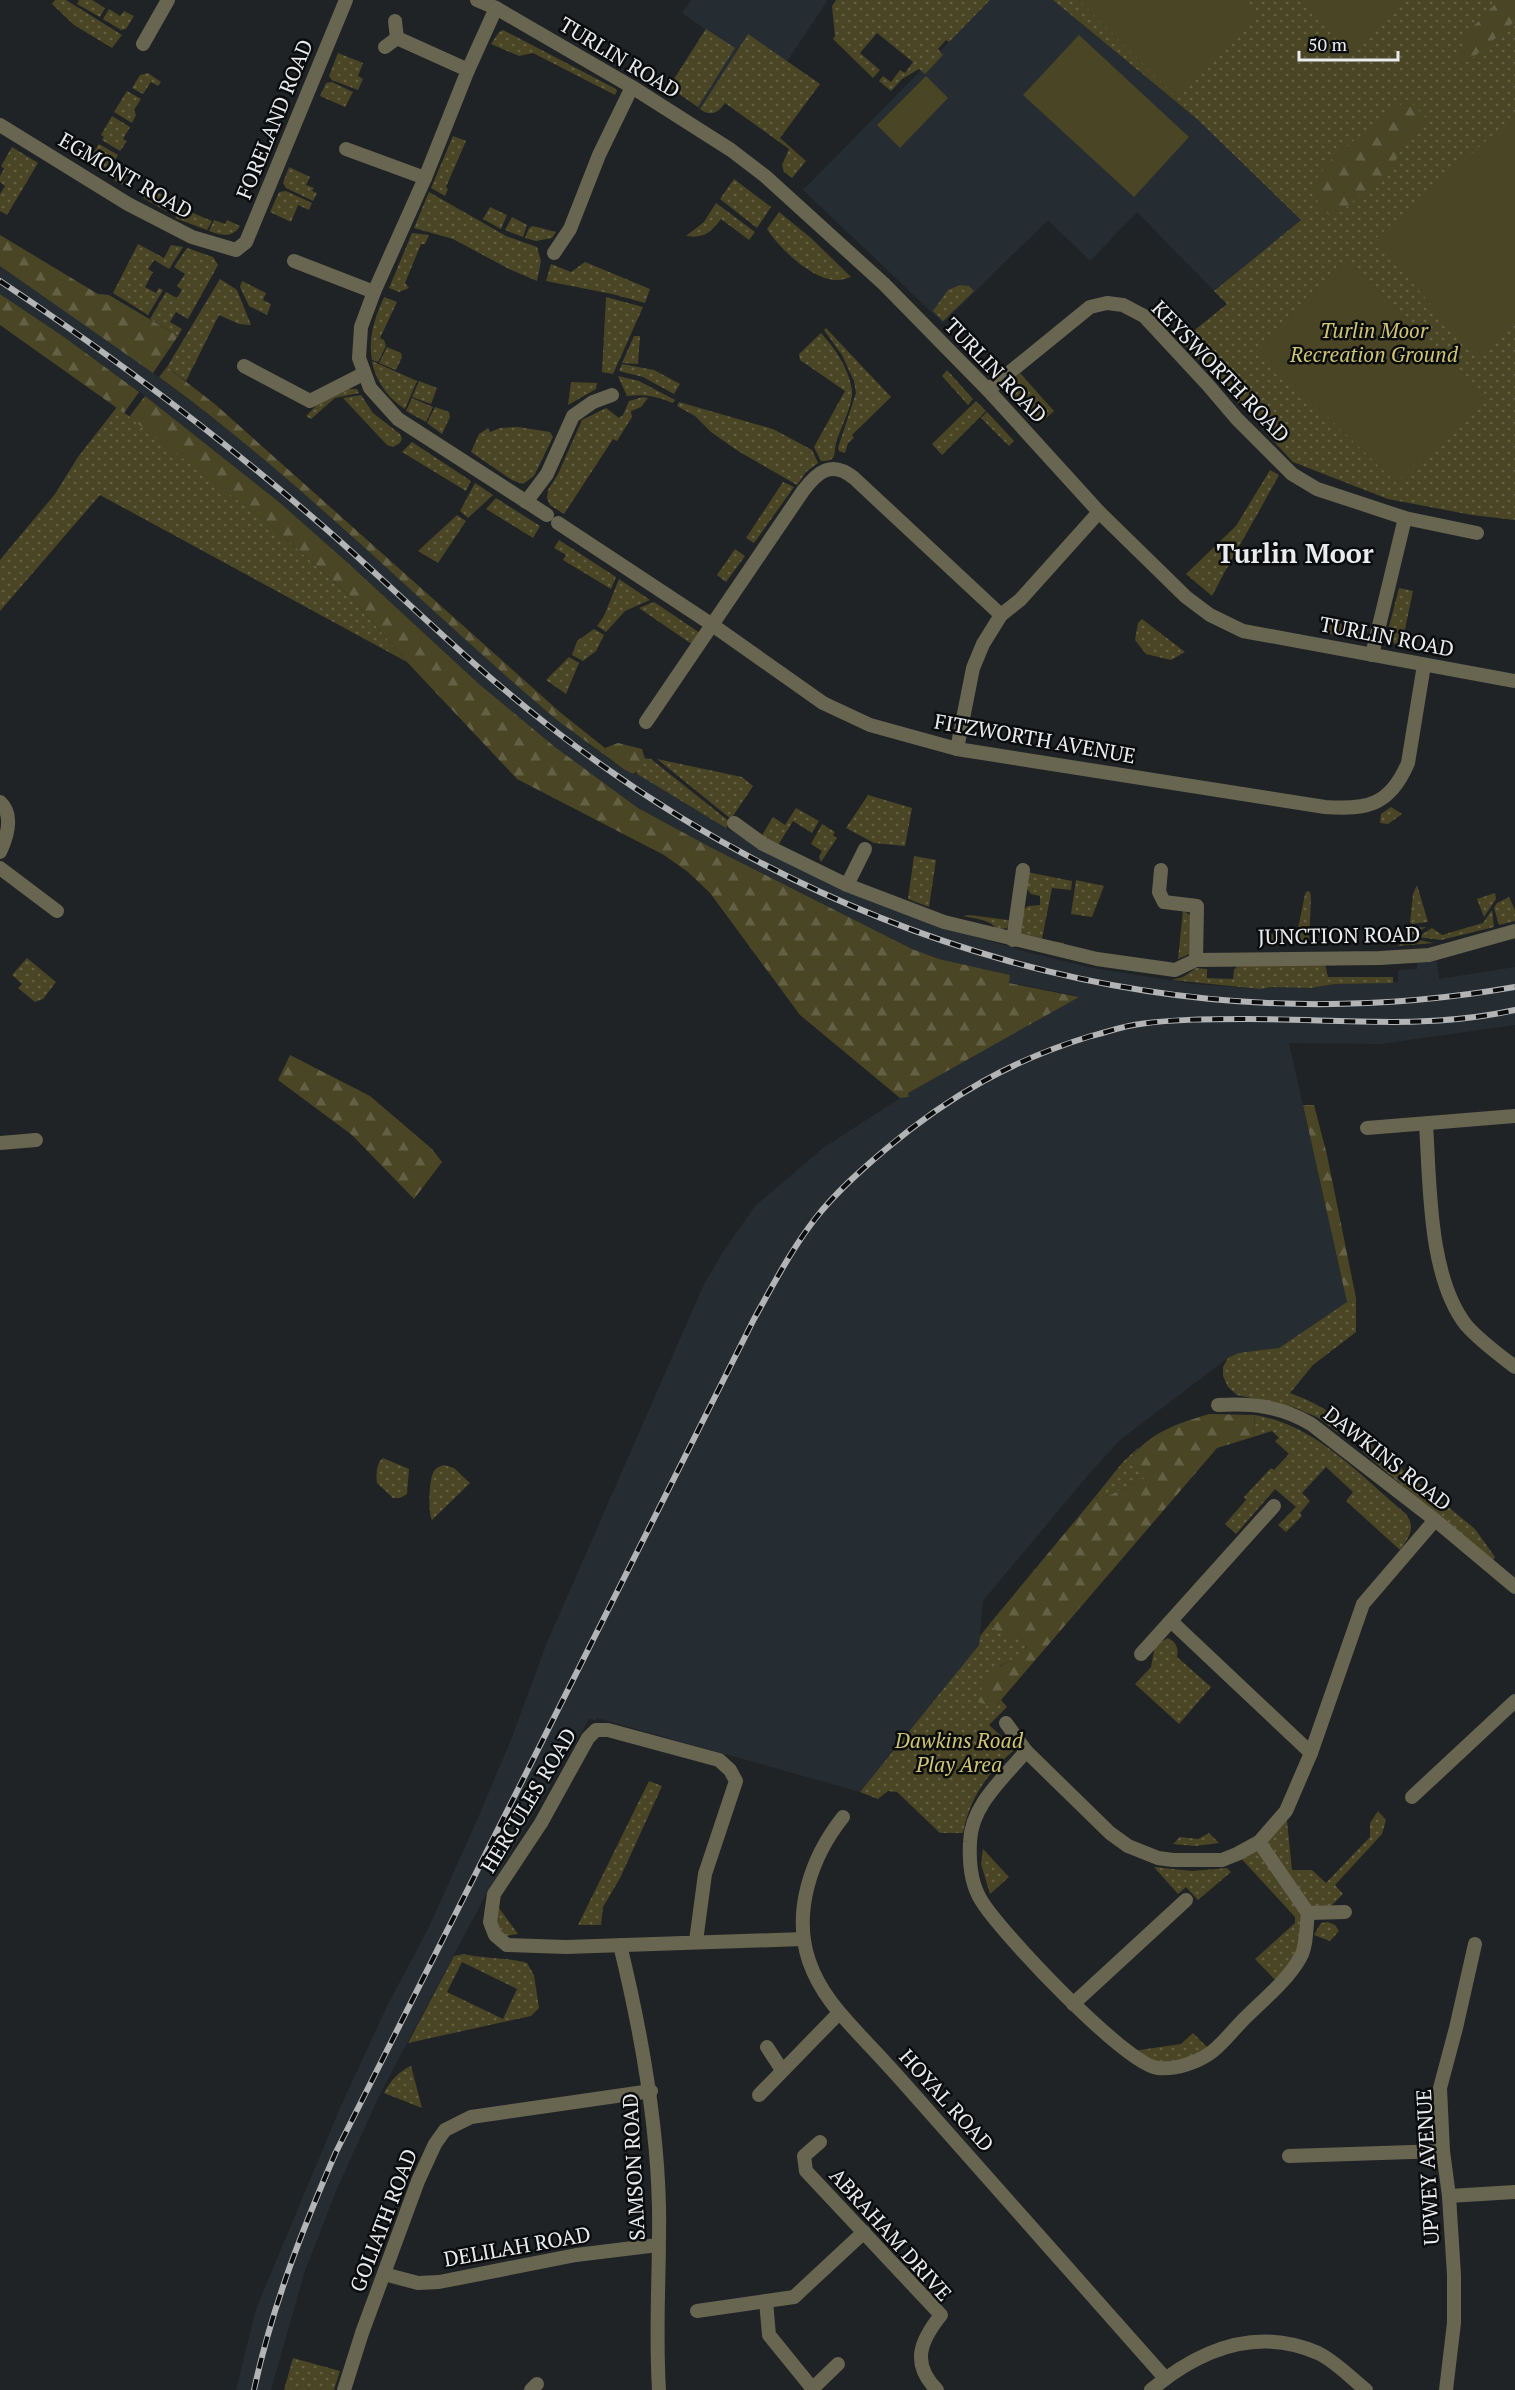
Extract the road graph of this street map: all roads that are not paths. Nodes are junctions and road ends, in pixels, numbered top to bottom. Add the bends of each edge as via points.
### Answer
1 (168, 0) edge
2 (477, 0) edge
3 (344, 1) edge
4 (496, 8) junction
5 (395, 21) dead end
6 (397, 38) junction
7 (143, 44) dead end
8 (385, 47) dead end
9 (468, 69) junction
10 (632, 87) junction
11 (0, 125) edge
12 (346, 149) dead end
13 (425, 178) junction
14 (236, 250) joint
15 (554, 253) dead end
16 (294, 261) dead end
17 (374, 292) junction
18 (244, 366) dead end
19 (363, 374) junction
20 (988, 390) junction
21 (612, 394) dead end
22 (526, 502) junction
23 (1099, 512) junction
24 (1405, 518) junction
25 (1476, 533) dead end
26 (1001, 615) junction
27 (711, 624) junction
28 (1372, 655) junction
29 (1424, 665) junction
30 (1515, 681) edge
31 (646, 722) dead end
32 (957, 749) junction
33 (0, 802) edge
34 (734, 823) dead end
35 (865, 849) dead end
36 (0, 852) edge
37 (0, 868) edge
38 (1023, 870) dead end
39 (1161, 870) dead end
40 (847, 885) junction
41 (57, 911) dead end
42 (1515, 931) edge
43 (1013, 940) junction
44 (1196, 960) junction
45 (1515, 1116) edge
46 (1426, 1124) junction
47 (1368, 1128) dead end
48 (36, 1140) dead end
49 (0, 1143) edge
50 (1515, 1366) edge
51 (1218, 1405) dead end
52 (1274, 1506) dead end
53 (1435, 1520) junction
54 (1515, 1587) edge
55 (1172, 1622) junction
56 (1141, 1654) dead end
57 (1515, 1701) edge
58 (1006, 1723) dead end
59 (1026, 1751) junction
60 (1311, 1753) junction
61 (1412, 1797) dead end
62 (843, 1817) dead end
63 (1259, 1842) junction
64 (1186, 1900) dead end
65 (1345, 1912) dead end
66 (1308, 1913) junction
67 (803, 1939) junction
68 (696, 1941) junction
69 (1476, 1944) dead end
70 (620, 1945) junction
71 (1073, 2004) junction
72 (839, 2013) junction
73 (766, 2047) dead end
74 (782, 2070) junction
75 (651, 2091) junction
76 (759, 2095) dead end
77 (820, 2142) dead end
78 (1443, 2151) junction
79 (1290, 2157) dead end
80 (1515, 2192) edge
81 (1449, 2196) junction
82 (864, 2232) junction
83 (658, 2245) junction
84 (384, 2274) junction
85 (766, 2301) junction
86 (697, 2311) dead end
87 (838, 2364) dead end
88 (1165, 2378) junction
89 (812, 2389) edge
90 (344, 2390) edge
91 (659, 2390) edge
92 (936, 2390) edge
93 (1151, 2390) edge
94 (1366, 2390) edge
95 (1446, 2390) edge

1 - 7 street
2 - 4 street, TURLIN ROAD
3 - 14 street, FORELAND ROAD via 246,242
4 - 9 street
4 - 10 street, TURLIN ROAD
5 - 6 street
6 - 8 street
6 - 9 street
9 - 13 street
10 - 15 street via 599,154 570,229
10 - 20 street, TURLIN ROAD via 765,176 884,284
11 - 14 street, EGMONT ROAD via 143,212 192,237
12 - 13 street
13 - 17 street
16 - 17 street
17 - 19 street via 358,344
18 - 19 street via 310,401
19 - 22 street, FITZWORTH AVENUE via 377,398 398,419
20 - 23 street, TURLIN ROAD
20 - 24 street, KEYSWORTH ROAD via 1090,307 1123,305 1144,316 1236,419 1292,474 1317,489
21 - 22 street via 573,416 547,474
22 - 27 street, FITZWORTH AVENUE
23 - 26 street via 1020,600
23 - 28 street, TURLIN ROAD via 1186,597 1210,615 1243,631
24 - 25 street, KEYSWORTH ROAD
24 - 28 street
26 - 27 street via 854,478 835,468 818,475 802,491
26 - 32 street via 973,668
27 - 31 street
27 - 32 street, FITZWORTH AVENUE via 823,703 870,725
28 - 29 street, TURLIN ROAD
29 - 30 street, TURLIN ROAD
29 - 32 street, FITZWORTH AVENUE via 1403,774 1383,798 1355,809
33 - 36 street via 9,820
34 - 40 street, JUNCTION ROAD via 763,844
35 - 40 street
37 - 41 street
38 - 43 street
39 - 44 street via 1159,892 1164,902 1197,906
40 - 43 street, JUNCTION ROAD via 944,922
42 - 44 street, JUNCTION ROAD via 1430,955
43 - 44 street, JUNCTION ROAD via 1097,959 1175,970
45 - 46 street
46 - 47 street
46 - 50 street via 1432,1224 1446,1283 1466,1324
48 - 49 street
51 - 53 street, DAWKINS ROAD via 1255,1405 1300,1417
52 - 55 street
53 - 54 street, DAWKINS ROAD
53 - 60 street via 1363,1604
55 - 56 street
55 - 60 street
57 - 61 street
58 - 59 street
59 - 63 street via 1110,1833 1142,1852 1173,1860 1222,1860
59 - 71 street via 978,1810 970,1840 970,1866 980,1899 994,1919
60 - 63 street via 1286,1811
62 - 67 street, HOYAL ROAD via 813,1865
63 - 66 street
64 - 71 street
65 - 66 street
66 - 71 street via 1301,1957 1279,1984 1212,2052 1183,2066 1156,2068 1126,2052
67 - 68 street, HERCULES ROAD
67 - 72 street, HOYAL ROAD via 821,1989
68 - 70 street, HERCULES ROAD
68 - 70 street, HERCULES ROAD via 705,1874 736,1781 719,1760 596,1730 494,1894 490,1922 495,1935 507,1945
69 - 78 street, UPWEY AVENUE via 1440,2088
70 - 75 street, SAMSON ROAD
72 - 74 street
72 - 88 street, HOYAL ROAD
73 - 74 street
74 - 76 street
75 - 83 street, SAMSON ROAD
75 - 84 street, GOLIATH ROAD via 471,2117 456,2123 446,2130 431,2153
77 - 82 street, ABRAHAM DRIVE via 804,2156 806,2170
78 - 79 street
78 - 81 street, UPWEY AVENUE
80 - 81 street
81 - 95 street, UPWEY AVENUE via 1454,2323
82 - 85 street via 794,2297
82 - 92 street, ABRAHAM DRIVE via 941,2315 926,2335 920,2360 927,2380
83 - 84 street, DELILAH ROAD via 576,2255 439,2282 418,2283
83 - 91 street, SAMSON ROAD
84 - 90 street, GOLIATH ROAD
85 - 86 street
85 - 89 street via 769,2335
87 - 89 street
88 - 93 street
88 - 94 street via 1218,2348 1257,2342 1292,2344 1320,2354

